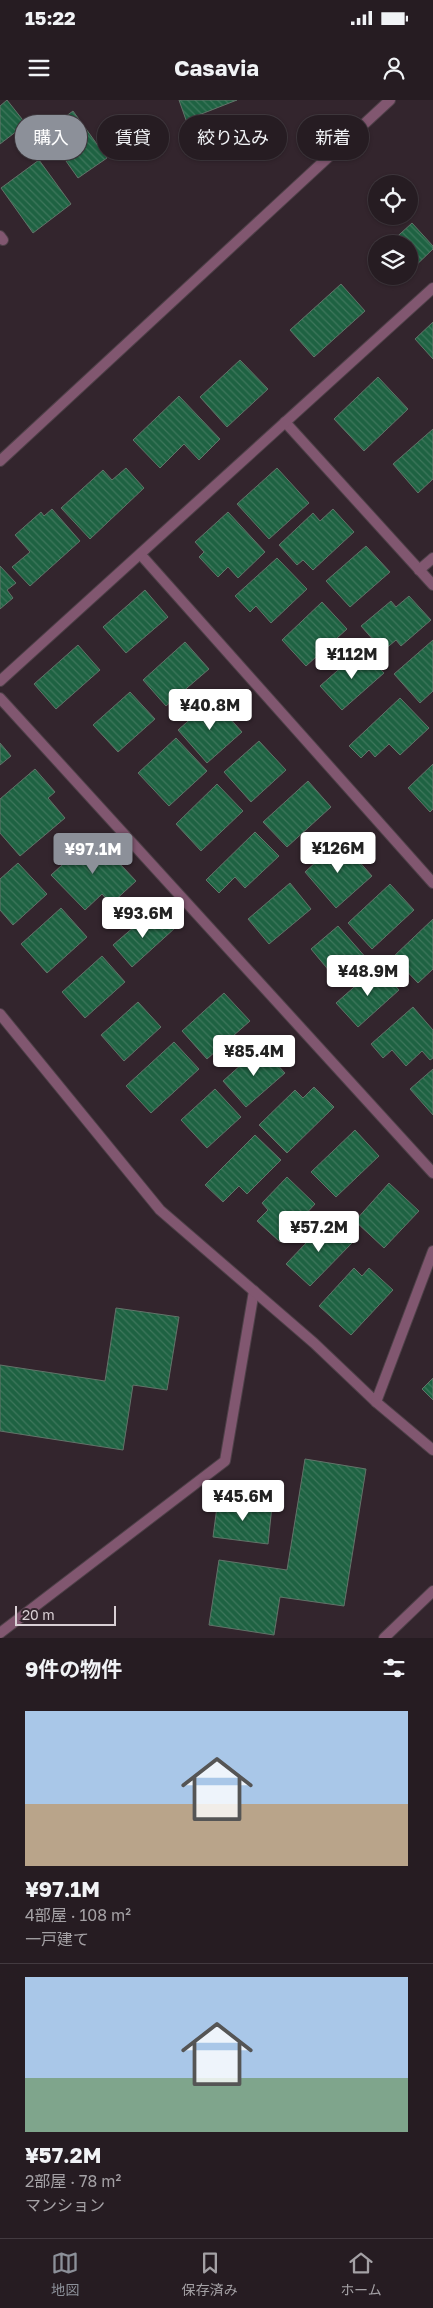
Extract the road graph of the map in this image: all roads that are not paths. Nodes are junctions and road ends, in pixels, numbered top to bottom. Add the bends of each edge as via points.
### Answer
1 (390, 100) edge
2 (433, 288) edge
3 (285, 422) junction
4 (0, 461) edge
5 (141, 555) junction
6 (433, 558) edge
7 (420, 570) junction
8 (433, 585) edge
9 (0, 681) edge
10 (0, 698) edge
11 (433, 883) edge
12 (0, 1014) edge
13 (433, 1173) edge
14 (433, 1251) edge
15 (254, 1291) junction
16 (376, 1402) junction
17 (433, 1450) edge
18 (433, 1591) edge
19 (0, 1633) edge
20 (384, 1638) edge

1 - 4 street
2 - 3 street
3 - 5 street
3 - 7 street
5 - 9 street
5 - 11 street
6 - 7 street
7 - 8 street
10 - 13 street
12 - 15 street via 160,1210
14 - 16 street
15 - 16 street
15 - 19 street via 225,1462
16 - 17 street
18 - 20 street

